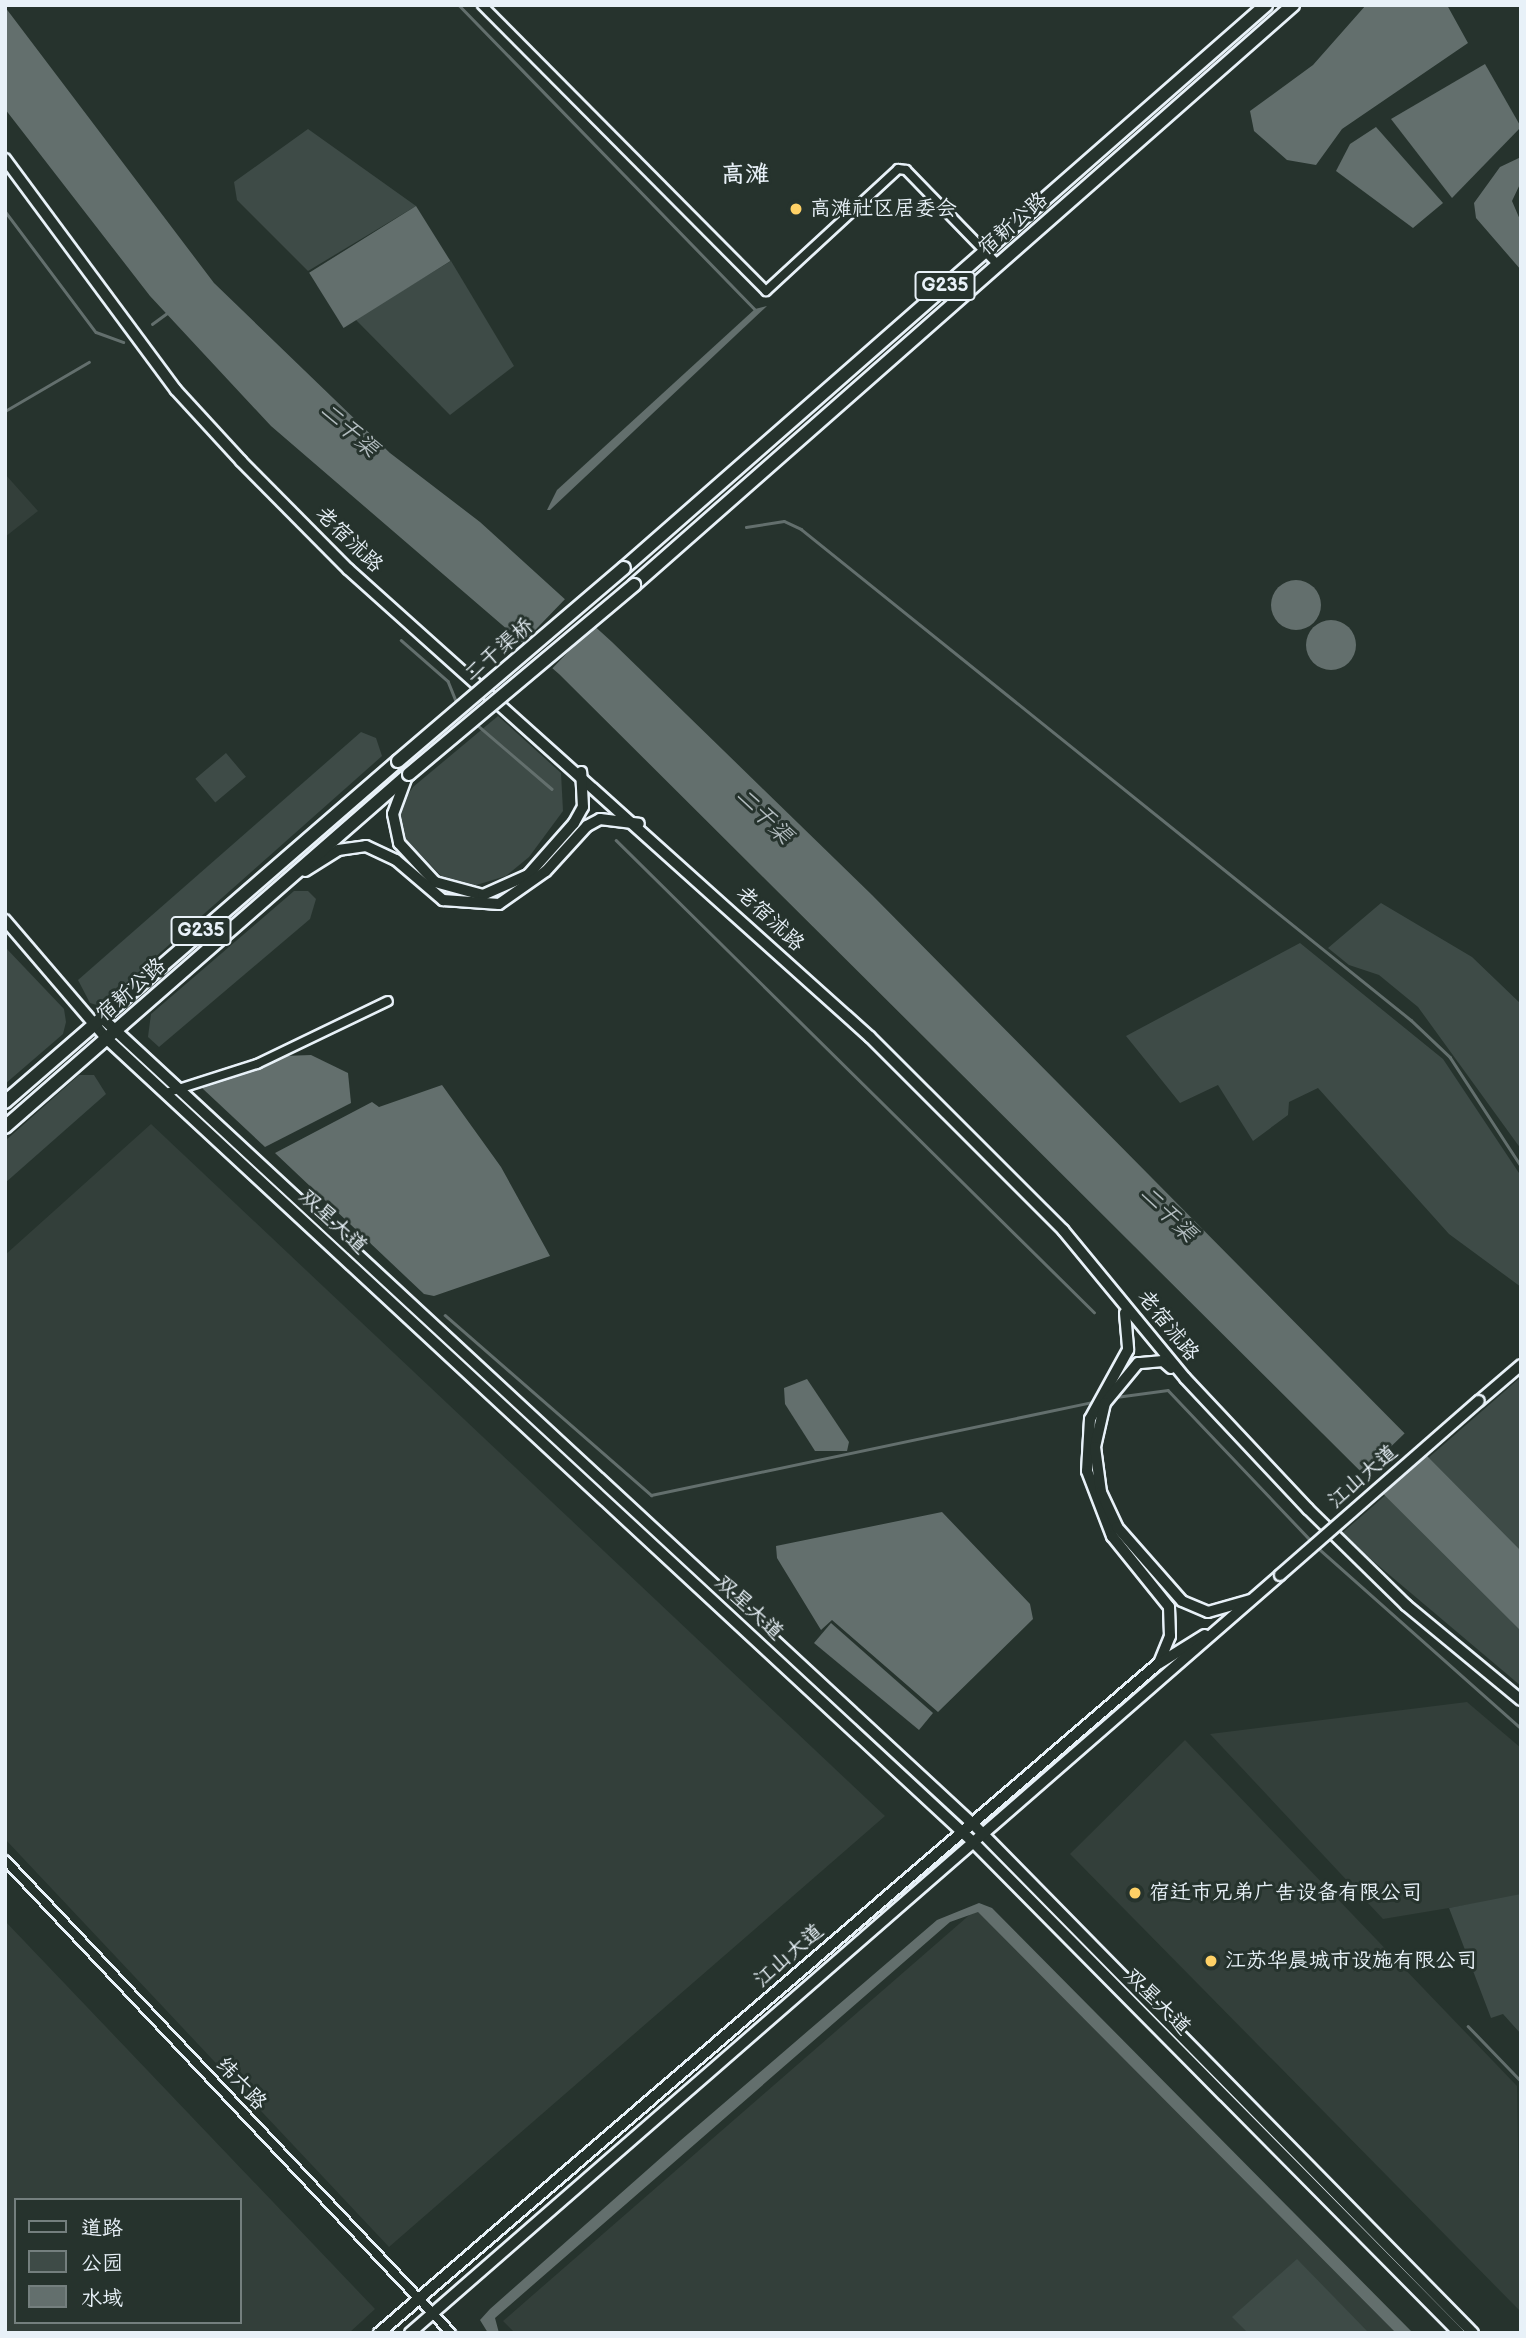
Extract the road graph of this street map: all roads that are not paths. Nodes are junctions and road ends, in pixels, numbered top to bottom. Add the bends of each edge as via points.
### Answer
1 (482, 5) edge
2 (1266, 5) edge
3 (1293, 5) edge
4 (5, 159) edge
5 (985, 251) junction
6 (997, 264) junction
7 (624, 568) joint
8 (634, 585) joint
9 (398, 761) joint
10 (581, 772) junction
11 (408, 775) junction
12 (640, 824) junction
13 (288, 881) junction
14 (5, 920) edge
15 (388, 1001) dead end
16 (98, 1020) junction
17 (109, 1035) junction
18 (171, 1091) junction
19 (5, 1102) edge
20 (5, 1127) edge
21 (1108, 1283) junction
22 (1137, 1321) junction
23 (1521, 1365) edge
24 (1125, 1371) junction
25 (1185, 1378) junction
26 (1256, 1598) junction
27 (1233, 1619) junction
28 (1158, 1664) junction
29 (1521, 1699) edge
30 (974, 1825) junction
31 (963, 1833) junction
32 (984, 1835) junction
33 (974, 1843) junction
34 (5, 1860) edge
35 (418, 2298) junction
36 (432, 2314) junction
37 (379, 2333) edge
38 (410, 2333) edge
39 (451, 2333) edge
40 (1458, 2333) edge
41 (1473, 2333) edge

1 - 5 street via 766,291 898,169 906,170
2 - 5 highway, 宿新公路 / G235
3 - 6 highway, 宿新公路 / G235
4 - 10 main road, 老宿沭路 via 168,379 241,461 348,569
5 - 6 street
5 - 7 highway, 宿新公路 / G235
6 - 8 highway, 宿新公路 / G235
7 - 9 highway, 二干渠桥 / G235, bridge
8 - 11 highway, 二干渠桥 / G235, bridge
9 - 16 highway, 宿新公路 / G235
10 - 11 main road via 583,807 574,823 528,876 483,895 435,882 399,843 393,814
10 - 12 main road, 老宿沭路
11 - 13 highway, 宿新公路 / G235
12 - 13 main road via 600,820 587,826 546,871 499,904 443,900 396,860 366,846 338,850
12 - 21 main road, 老宿沭路 via 870,1037 1026,1191
13 - 17 highway, 宿新公路 / G235
14 - 16 street, 双星大道
15 - 18 street via 257,1063
16 - 17 street, 双星大道
16 - 19 highway, 宿新公路 / G235
17 - 18 street, 双星大道
17 - 20 highway, 宿新公路 / G235
18 - 30 street, 双星大道
18 - 31 street, 双星大道
21 - 22 main road, 老宿沭路
21 - 28 main road via 1131,1334 1090,1419 1087,1471 1112,1536 1169,1607 1170,1636
22 - 24 main road
22 - 25 main road, 老宿沭路
23 - 26 main road, 江山大道, bridge
24 - 25 main road via 1163,1361
24 - 26 main road via 1097,1422 1095,1447 1101,1492 1117,1527 1194,1609 1221,1610
25 - 29 main road, 老宿沭路 via 1406,1605
26 - 27 main road, 江山大道
27 - 28 main road, 江山大道
27 - 32 main road, 江山大道
28 - 30 main road, 江山大道
30 - 31 main road, 江山大道
30 - 32 street, 双星大道
31 - 33 street, 双星大道
31 - 35 main road, 江山大道
32 - 33 main road, 江山大道
32 - 41 street, 双星大道
33 - 36 main road, 江山大道
33 - 40 street, 双星大道
34 - 35 street, 纬六路
35 - 36 street, 纬六路
35 - 37 main road, 江山大道
36 - 38 main road, 江山大道
36 - 39 street, 纬六路

